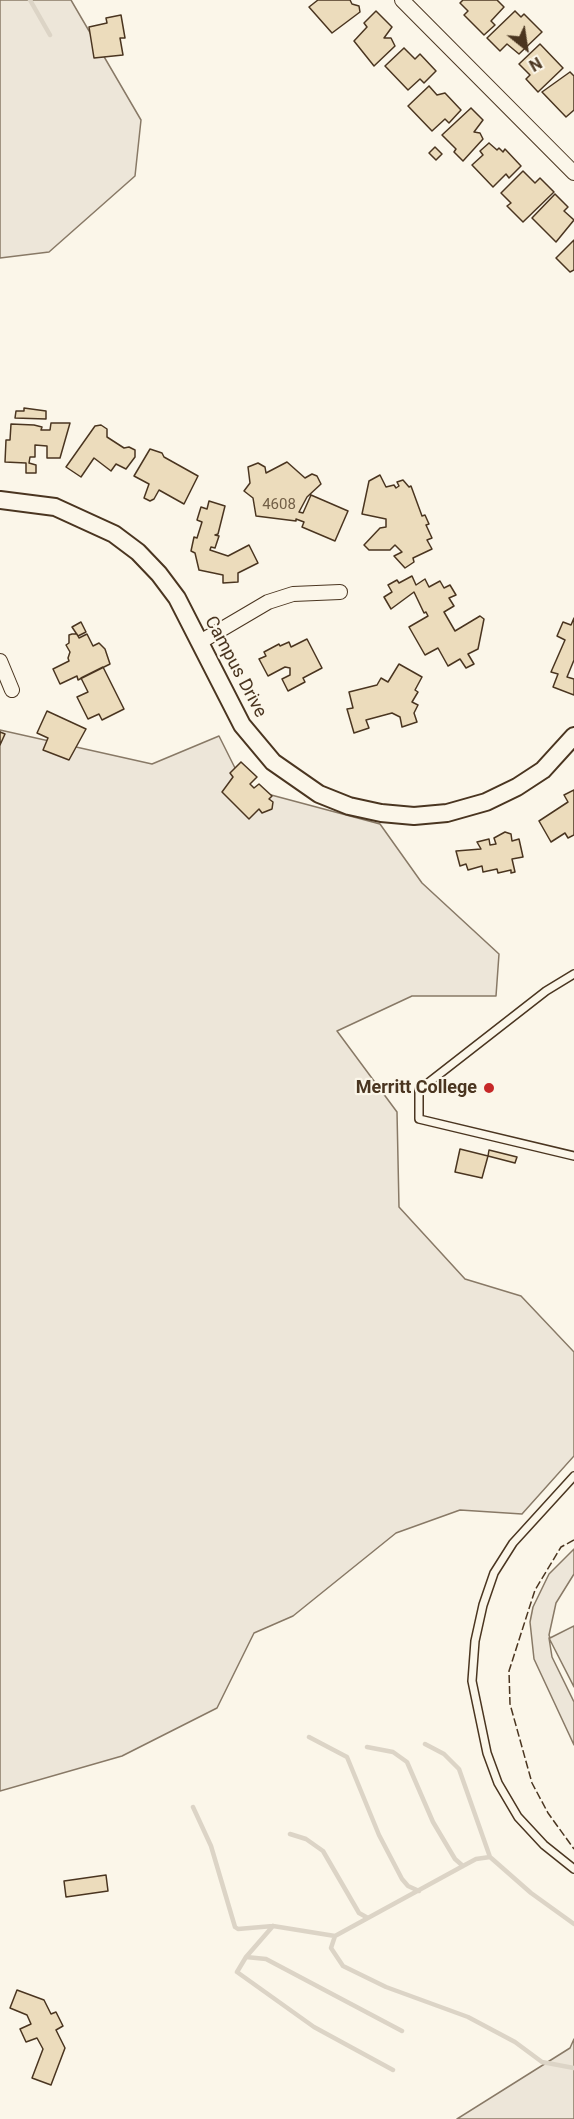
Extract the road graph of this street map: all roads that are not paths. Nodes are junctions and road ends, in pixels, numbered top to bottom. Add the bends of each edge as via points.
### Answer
1 (402, 0) edge
2 (574, 173) edge
3 (0, 500) edge
4 (340, 592) dead end
5 (200, 642) junction
6 (0, 661) edge
7 (12, 690) dead end
8 (574, 736) edge
9 (574, 974) edge
10 (574, 1156) edge
11 (574, 1476) edge
12 (574, 1869) edge

1 - 2 street
3 - 5 street, Campus Drive via 55,507 114,534 159,574 177,598
4 - 5 street via 293,594 268,602
5 - 8 street, Campus Drive via 231,705 273,762 319,794 349,807 414,816 447,813 486,802 543,770
6 - 7 street
9 - 10 lane via 546,991 419,1090 419,1119
11 - 12 lane via 513,1543 494,1573 475,1641 472,1680 487,1753 498,1783 518,1817

